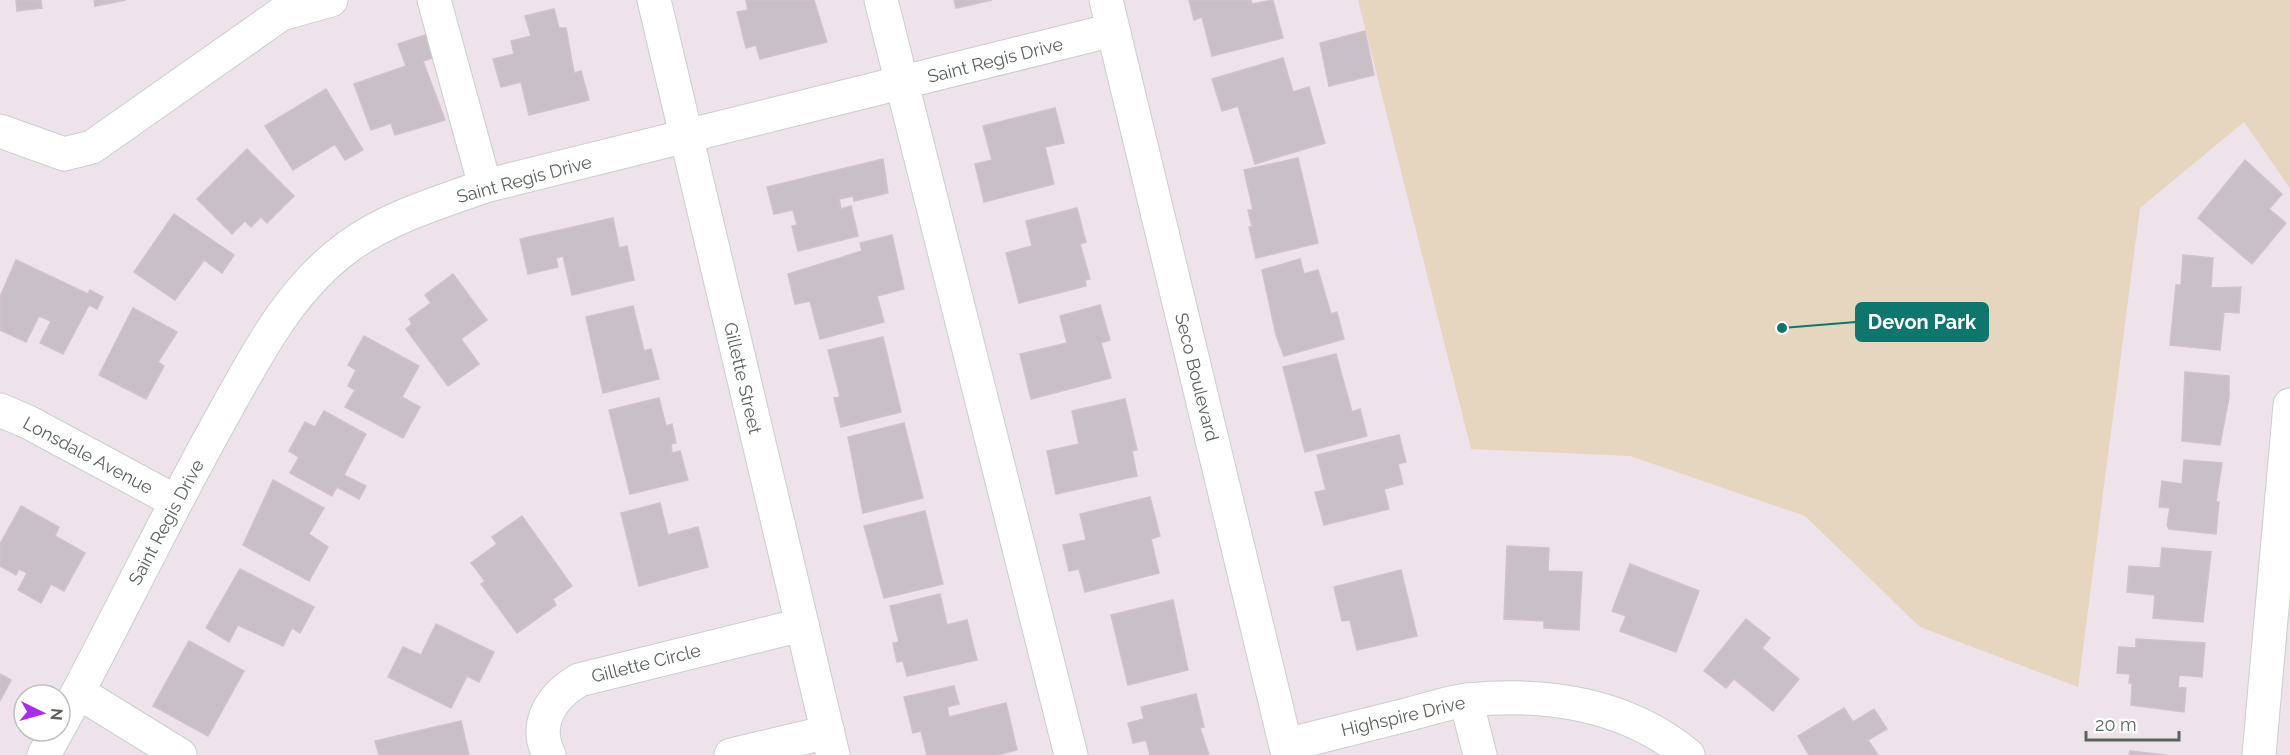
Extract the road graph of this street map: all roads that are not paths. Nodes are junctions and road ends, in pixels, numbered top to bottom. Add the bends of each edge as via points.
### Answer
1 (331, 0) edge
2 (434, 0) edge
3 (654, 0) edge
4 (881, 0) edge
5 (1109, 15) edge
6 (900, 84) junction
7 (0, 131) edge
8 (687, 138) junction
9 (485, 186) junction
10 (2290, 405) edge
11 (0, 410) edge
12 (175, 501) junction
13 (801, 625) junction
14 (78, 692) junction
15 (1466, 700) junction
16 (72, 703) edge
17 (830, 743) edge
18 (1287, 750) edge
19 (180, 755) edge
20 (549, 755) edge
21 (731, 755) edge
22 (1071, 755) edge
23 (1480, 755) edge
24 (1688, 755) edge
25 (2259, 755) edge

1 - 7 street via 281,14 92,147 64,154
2 - 9 street
3 - 8 street, Gillette Street
4 - 6 street
5 - 6 street, Saint Regis Drive
5 - 18 street, Seco Boulevard
6 - 8 street, Saint Regis Drive
6 - 22 street
8 - 9 street, Saint Regis Drive
8 - 13 street, Gillette Street
9 - 12 street, Saint Regis Drive via 387,222 348,247 307,285 275,323
10 - 25 street
11 - 12 street, Lonsdale Avenue
12 - 14 street, Saint Regis Drive
13 - 17 street, Gillette Street
13 - 20 street, Gillette Circle via 579,680 561,691 548,708 543,726
14 - 16 street, Saint Regis Drive
14 - 19 street
15 - 18 street, Highspire Drive
15 - 23 street
15 - 24 street, Highspire Drive via 1526,697 1590,705 1630,719
17 - 21 street

